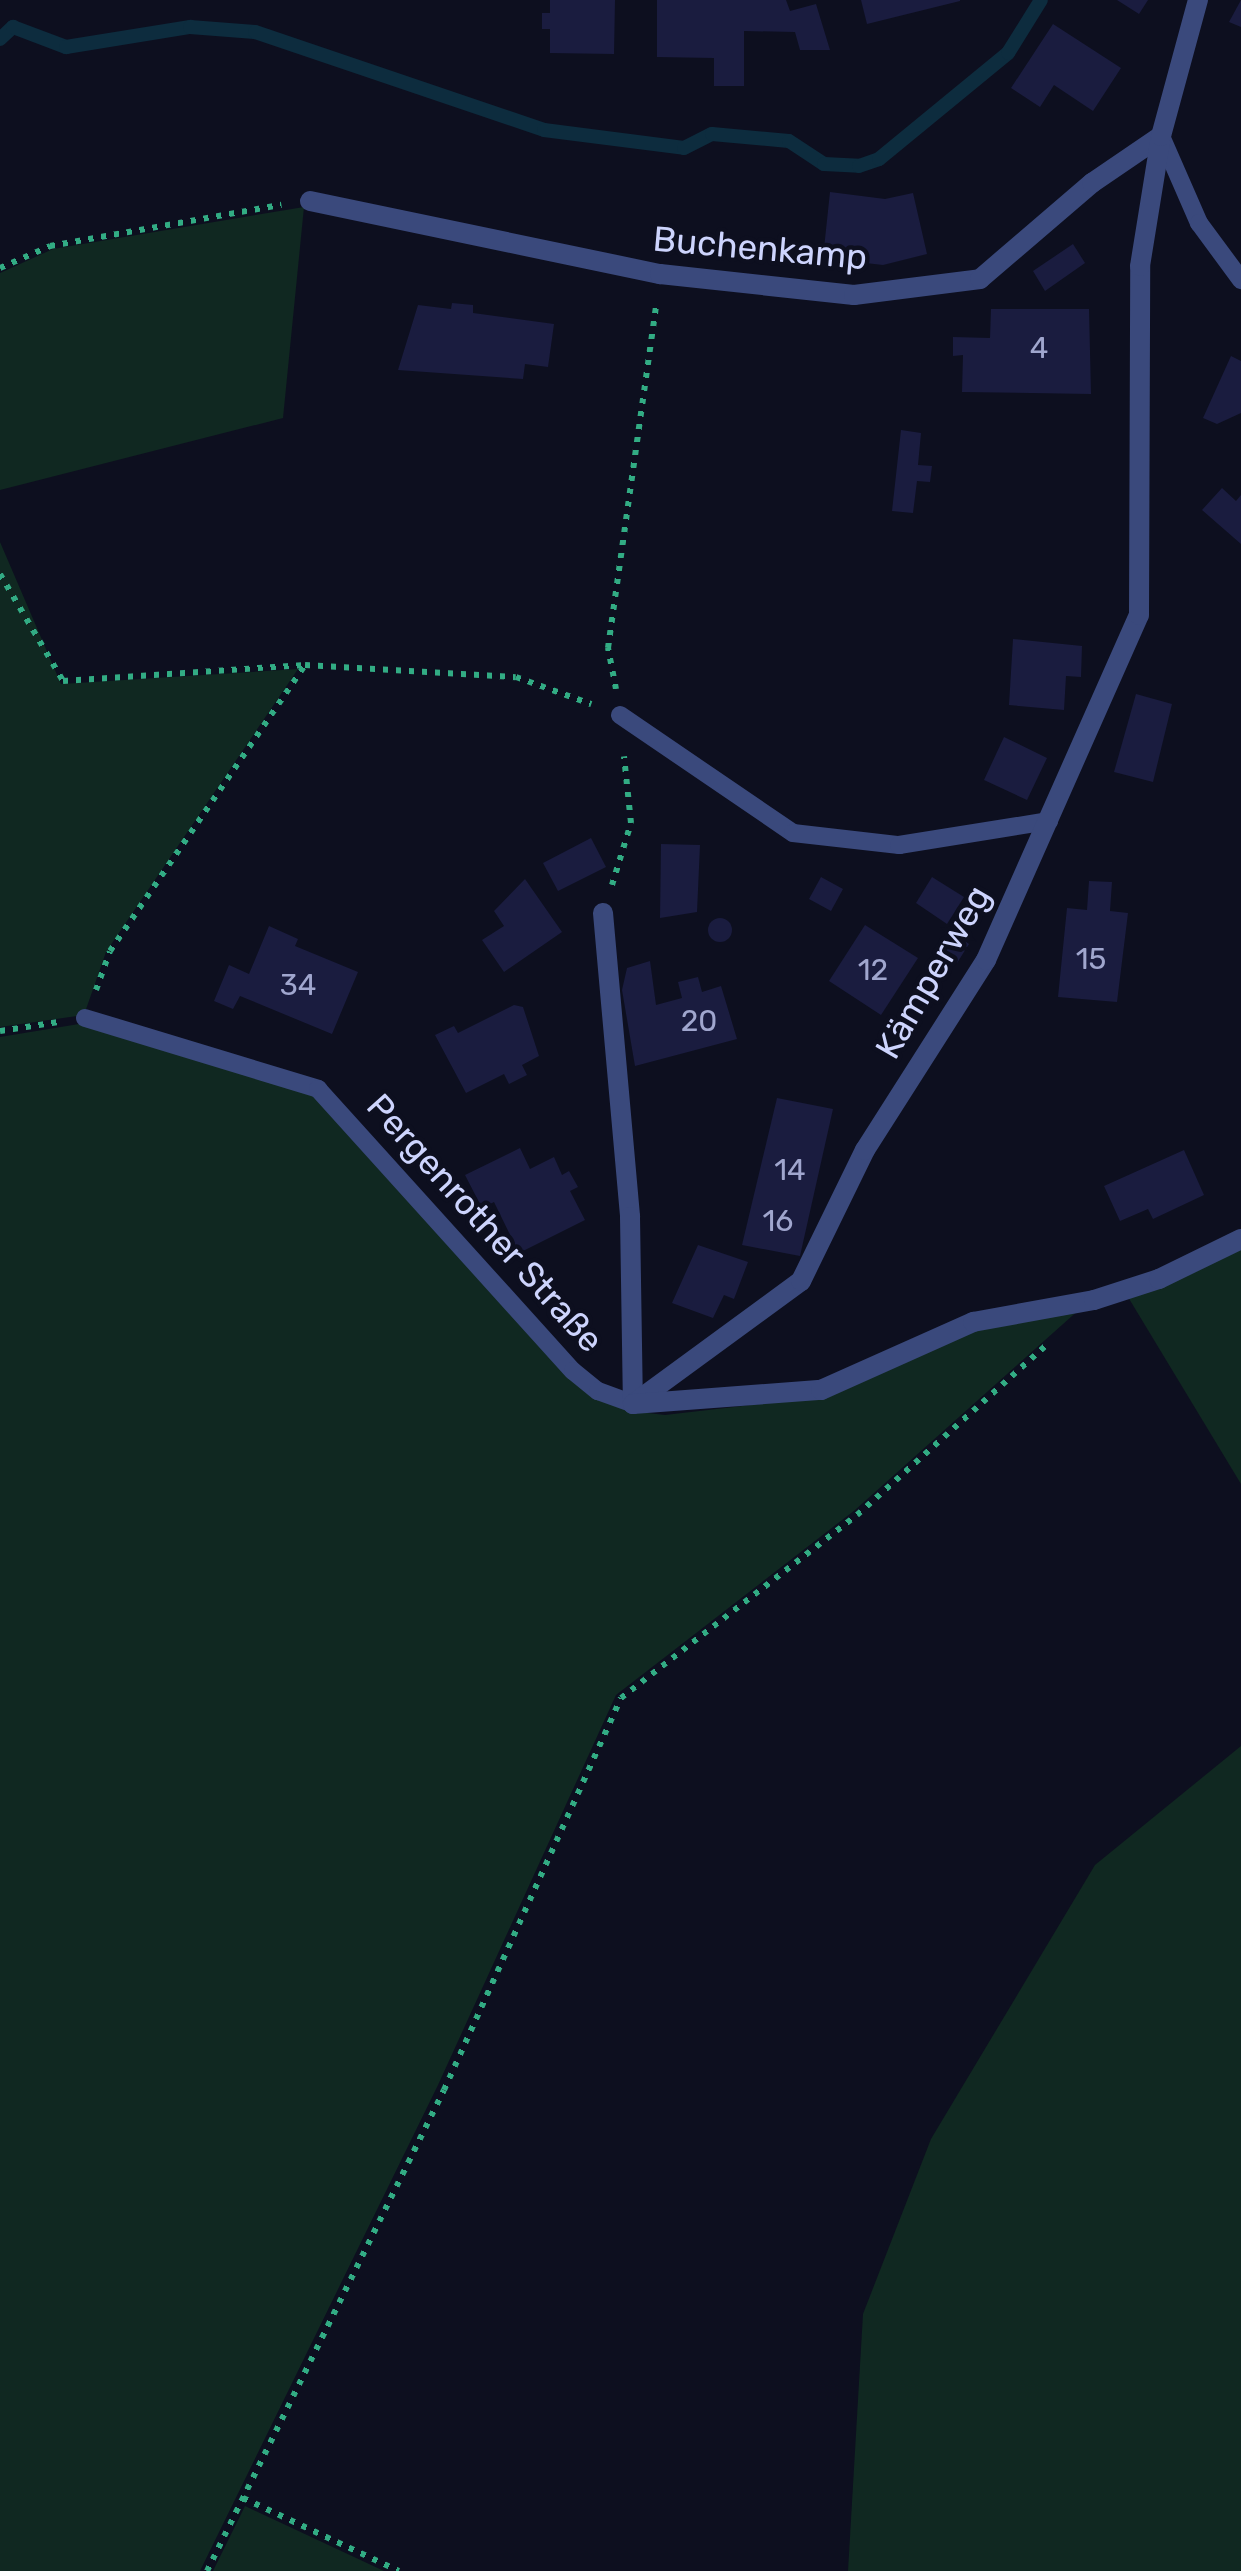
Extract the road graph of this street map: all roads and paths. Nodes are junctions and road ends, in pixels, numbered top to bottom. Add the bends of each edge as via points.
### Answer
1 (1198, 0) edge
2 (1161, 136) junction
3 (310, 201) joint
4 (0, 268) edge
5 (660, 274) junction
6 (1241, 280) edge
7 (0, 574) edge
8 (305, 664) junction
9 (620, 715) junction
10 (1048, 821) junction
11 (603, 913) joint
12 (84, 1018) junction
13 (0, 1031) edge
14 (1241, 1239) edge
15 (1094, 1300) junction
16 (633, 1404) junction
17 (243, 2498) junction
18 (207, 2571) edge
19 (399, 2571) edge

1 - 2 street, Kämperweg
2 - 5 street, Buchenkamp via 1092,183 980,279 854,294
2 - 6 lane via 1199,223
2 - 10 street, Kämperweg via 1140,266 1139,615
3 - 4 path via 50,246
3 - 5 street, Buchenkamp
5 - 9 path via 608,648
7 - 8 path via 63,681
8 - 9 path via 516,678
8 - 12 path via 110,951
9 - 10 lane via 794,833 898,845
9 - 11 path via 632,822
10 - 16 street, Kämperweg via 986,960 865,1150 800,1281
11 - 16 street via 630,1217
12 - 13 path
12 - 16 lane, Pergenrother Straße via 318,1088 573,1371
14 - 15 street via 1159,1279
15 - 16 street via 973,1322 820,1390
15 - 17 path via 857,1515 621,1698 444,2090
17 - 18 path
17 - 19 path

